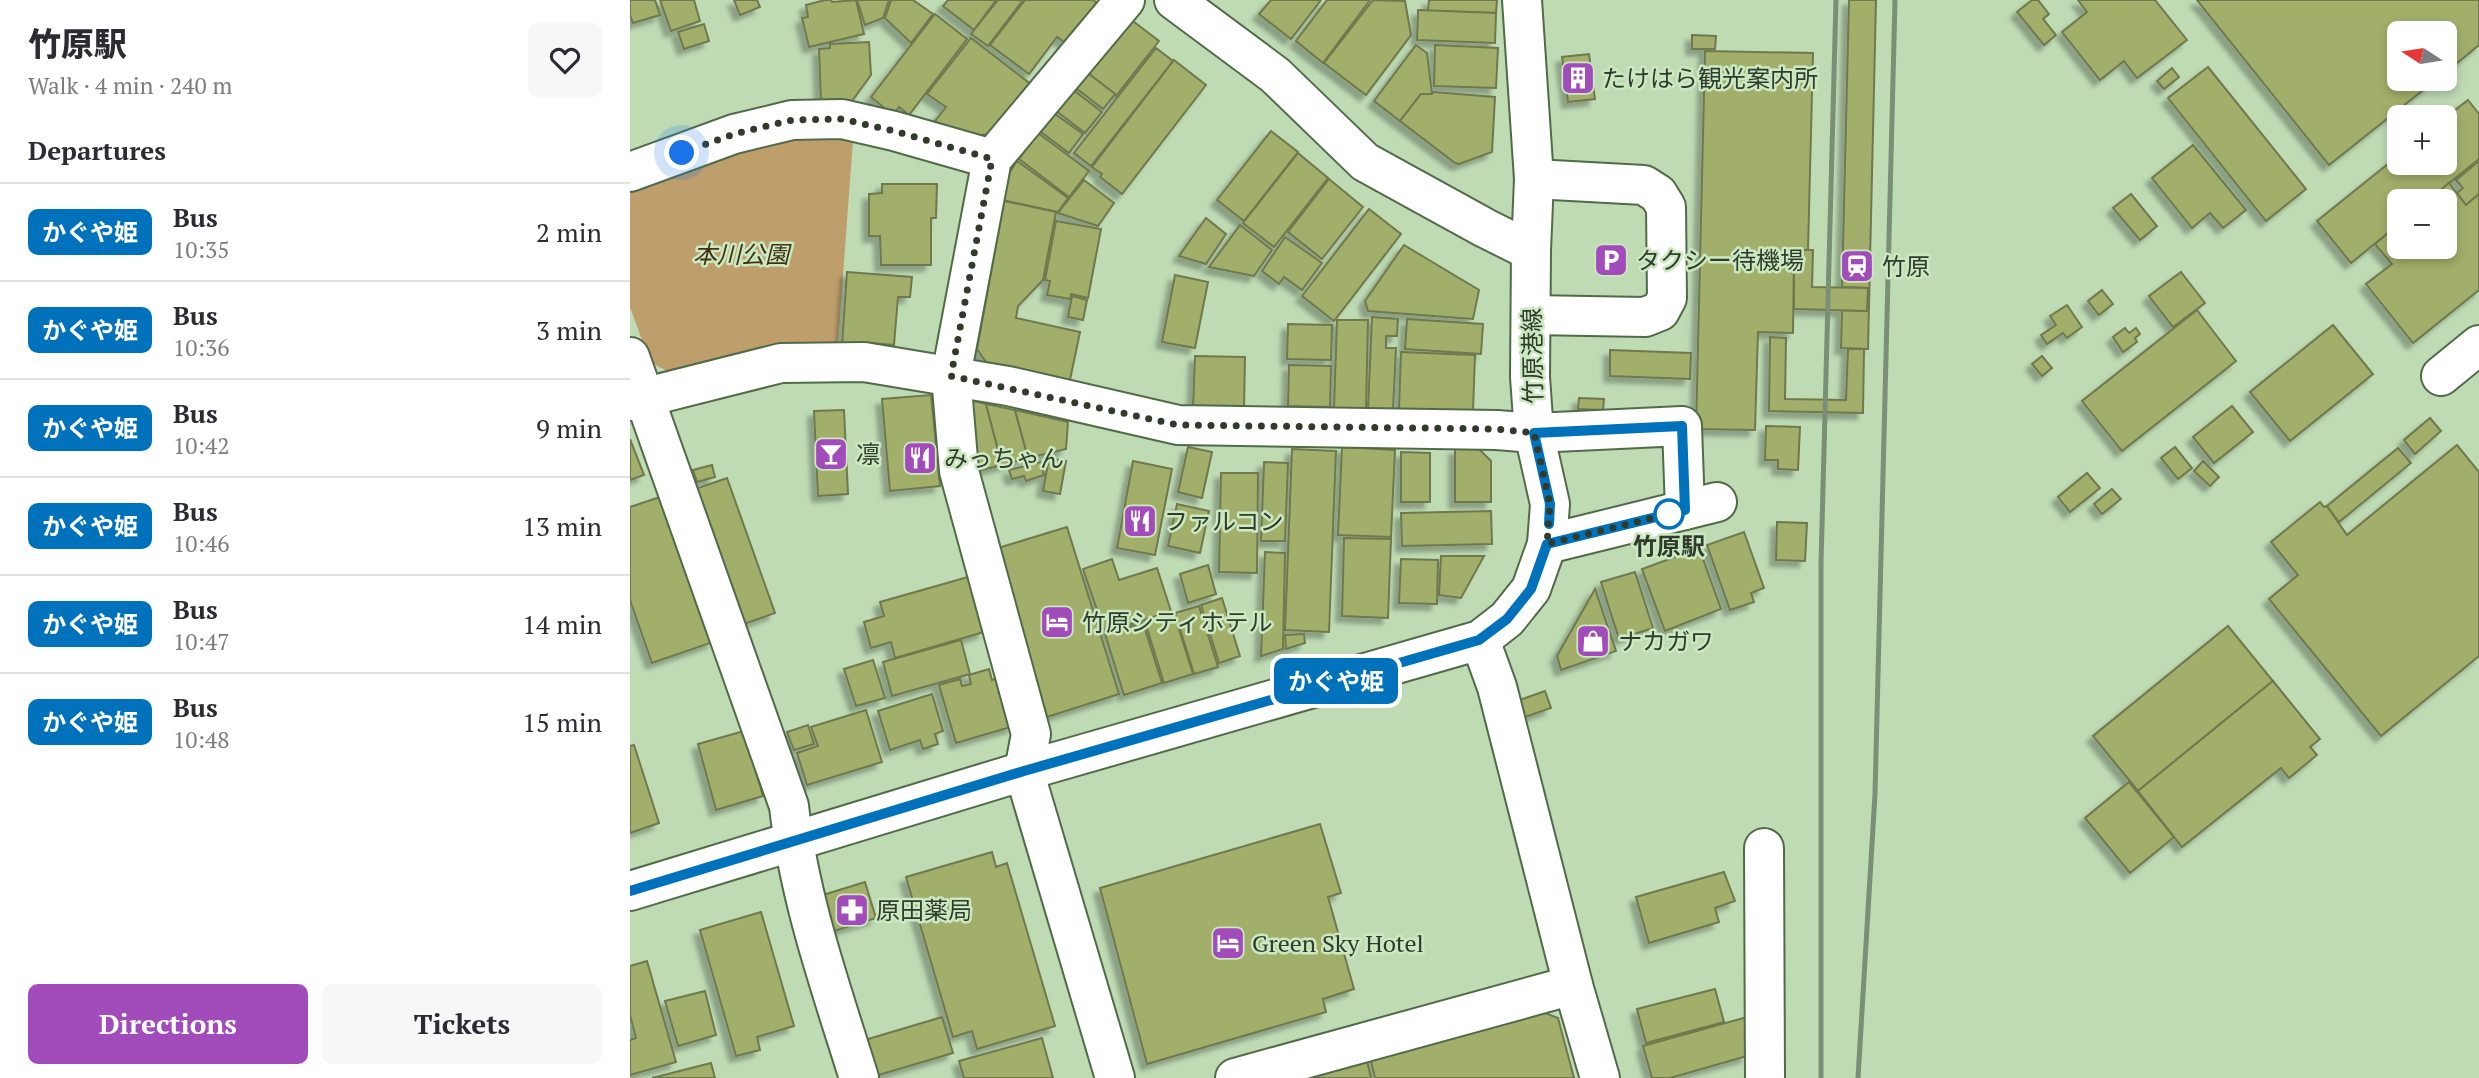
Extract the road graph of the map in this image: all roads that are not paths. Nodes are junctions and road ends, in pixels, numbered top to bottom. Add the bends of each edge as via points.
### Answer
1 (1125, 0) edge
2 (1174, 0) edge
3 (1522, 0) edge
4 (992, 159) junction
5 (630, 172) edge
6 (1534, 179) junction
7 (1531, 251) junction
8 (1531, 315) junction
9 (2479, 345) edge
10 (630, 357) edge
11 (951, 376) junction
12 (2441, 376) dead end
13 (637, 398) edge
14 (1534, 433) junction
15 (1547, 544) junction
16 (1479, 640) junction
17 (1024, 771) junction
18 (793, 842) junction
19 (1764, 848) dead end
20 (630, 891) edge
21 (1573, 985) junction
22 (859, 1078) edge
23 (1115, 1078) edge
24 (1235, 1078) edge
25 (1600, 1078) edge
26 (1765, 1078) edge

1 - 4 street
2 - 7 street via 1275,75 1364,162
3 - 6 street, 竹原港線
4 - 5 street via 842,119 792,120 734,134
4 - 11 street
6 - 7 street, 竹原港線
6 - 8 street via 1644,185 1658,194 1666,207 1667,298 1660,311 1646,317
7 - 8 street, 竹原港線
8 - 14 street, 竹原港線
9 - 12 street
10 - 13 street
11 - 13 street via 864,362 781,363
11 - 14 street via 1178,425
11 - 17 street via 959,471 1031,734
13 - 18 street via 789,806
14 - 15 street, 竹原港線 via 1550,504
14 - 15 street via 1682,426 1701,506
15 - 16 street, 竹原港線 via 1531,589 1507,619
16 - 17 street, 竹原港線
16 - 21 street via 1497,687
17 - 18 street, 竹原港線
17 - 23 street
18 - 20 street, 竹原港線
18 - 22 street via 802,892
19 - 26 street
21 - 24 street
21 - 25 street

